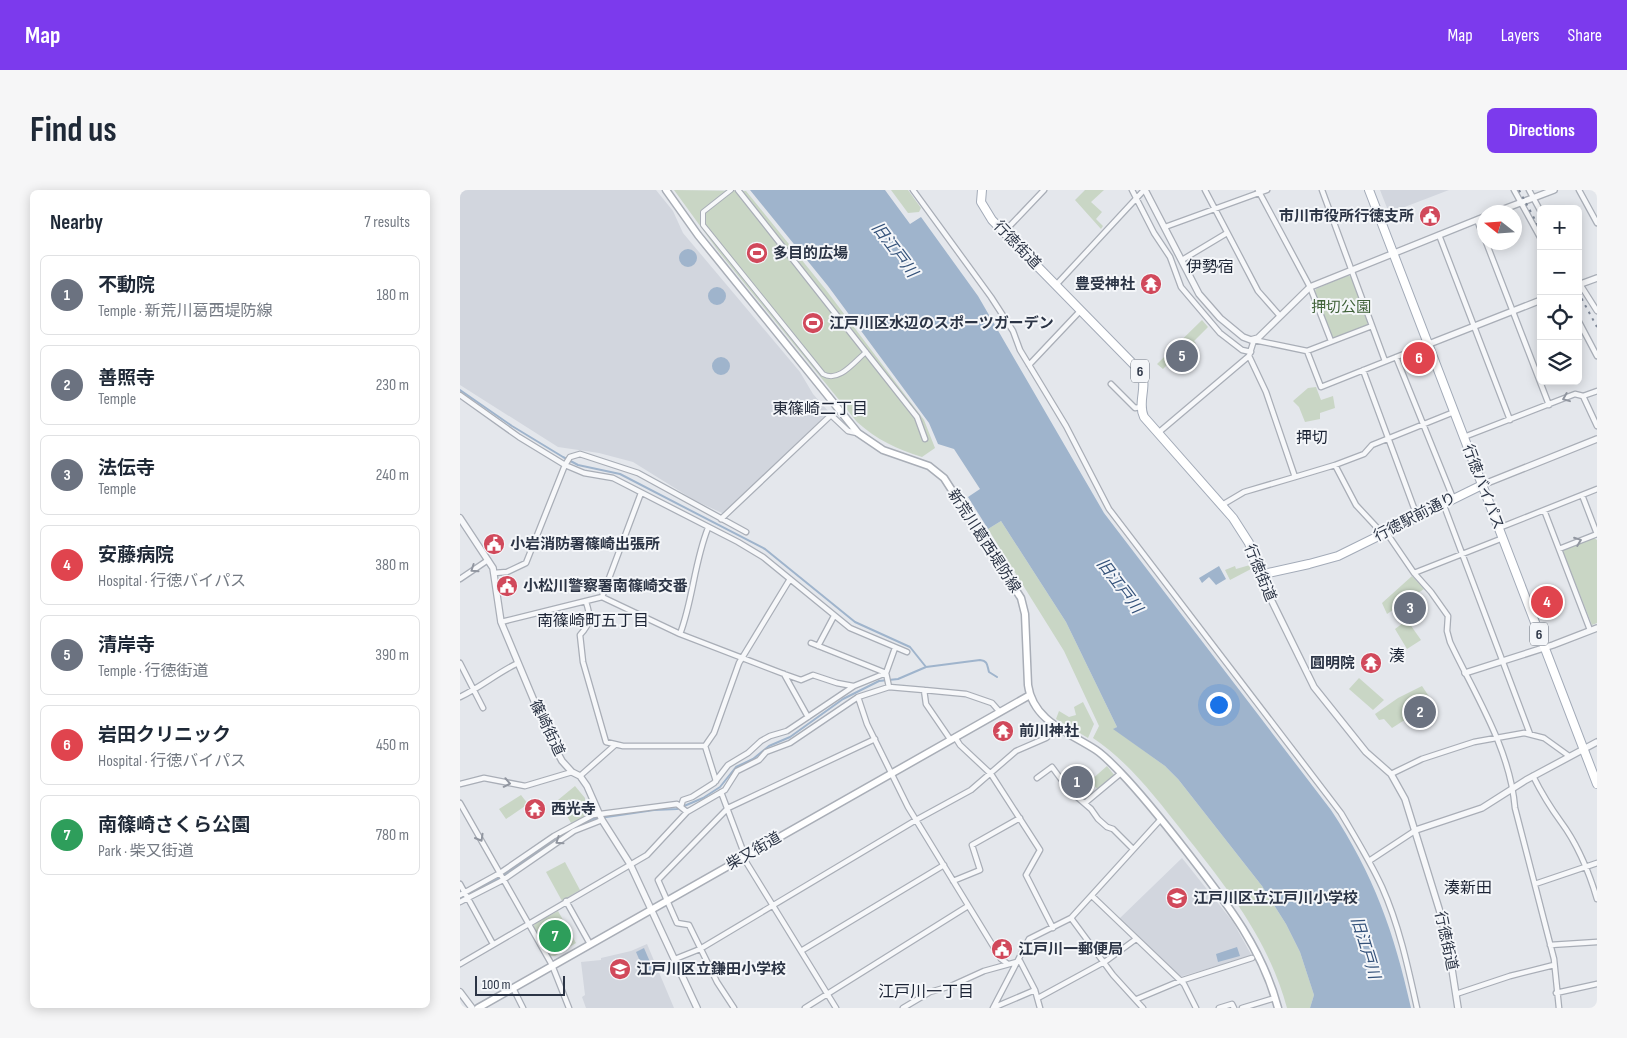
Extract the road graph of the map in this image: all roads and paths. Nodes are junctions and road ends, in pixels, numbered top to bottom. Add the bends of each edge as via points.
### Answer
1 (666, 190) edge
2 (731, 190) edge
3 (738, 190) edge
4 (913, 190) edge
5 (982, 190) edge
6 (1044, 190) edge
7 (1132, 190) edge
8 (1145, 190) edge
9 (1205, 190) edge
10 (1267, 190) edge
11 (1322, 190) edge
12 (1370, 190) edge
13 (1514, 190) edge
14 (1529, 190) edge
15 (1554, 190) edge
16 (1580, 190) edge
17 (1259, 191) edge
18 (1137, 198) junction
19 (1533, 198) junction
20 (1521, 203) junction
21 (1515, 205) edge
22 (1537, 205) edge
23 (1214, 209) junction
24 (1477, 220) edge
25 (1597, 223) edge
26 (1167, 230) junction
27 (1004, 232) junction
28 (1537, 232) edge
29 (1226, 233) junction
30 (1439, 235) junction
31 (1158, 239) junction
32 (1489, 250) edge
33 (1394, 254) junction
34 (1182, 260) junction
35 (1352, 270) junction
36 (1597, 278) edge
37 (1582, 283) edge
38 (1056, 285) junction
39 (1310, 287) junction
40 (1582, 288) edge
41 (1537, 302) edge
42 (1081, 310) junction
43 (1512, 311) junction
44 (1597, 311) edge
45 (1280, 316) junction
46 (1372, 326) junction
47 (1474, 326) junction
48 (1582, 328) edge
49 (1254, 340) junction
50 (1331, 341) junction
51 (1429, 344) junction
52 (1307, 351) junction
53 (866, 352) junction
54 (1250, 354) junction
55 (1597, 356) edge
56 (1396, 357) junction
57 (1385, 361) junction
58 (1029, 364) junction
59 (1363, 370) junction
60 (1111, 384) dead end
61 (1597, 390) edge
62 (460, 395) edge
63 (1583, 396) junction
64 (1549, 405) junction
65 (1141, 407) junction
66 (1454, 412) junction
67 (1510, 420) junction
68 (1423, 425) junction
69 (1597, 426) edge
70 (858, 433) junction
71 (1158, 433) junction
72 (1388, 438) junction
73 (1464, 438) junction
74 (925, 439) dead end
75 (1597, 439) edge
76 (565, 465) junction
77 (1335, 465) junction
78 (1295, 477) junction
79 (1482, 485) junction
80 (1597, 489) edge
81 (641, 493) junction
82 (1582, 495) junction
83 (1453, 498) junction
84 (1443, 503) junction
85 (1222, 505) junction
86 (1544, 510) junction
87 (1417, 516) junction
88 (460, 518) edge
89 (721, 519) junction
90 (708, 528) junction
91 (1499, 528) junction
92 (746, 532) dead end
93 (1384, 533) junction
94 (1597, 534) edge
95 (1503, 538) junction
96 (1559, 549) junction
97 (1462, 554) junction
98 (488, 560) junction
99 (494, 573) junction
100 (1414, 573) junction
101 (1259, 575) junction
102 (460, 579) edge
103 (790, 579) junction
104 (602, 597) junction
105 (586, 602) junction
106 (834, 616) junction
107 (502, 622) junction
108 (1597, 628) edge
109 (1590, 630) junction
110 (680, 634) junction
111 (811, 643) dead end
112 (818, 646) junction
113 (895, 648) junction
114 (1544, 648) junction
115 (907, 652) dead end
116 (743, 658) junction
117 (1502, 661) junction
118 (460, 663) edge
119 (518, 663) junction
120 (886, 673) junction
121 (1465, 673) junction
122 (784, 674) junction
123 (854, 686) junction
124 (889, 687) junction
125 (475, 690) junction
126 (924, 690) junction
127 (1030, 695) junction
128 (460, 697) edge
129 (858, 697) junction
130 (483, 708) dead end
131 (999, 711) junction
132 (808, 717) junction
133 (1058, 728) junction
134 (1530, 734) junction
135 (953, 738) junction
136 (1497, 738) junction
137 (875, 739) junction
138 (1597, 742) edge
139 (615, 745) junction
140 (706, 746) junction
141 (1583, 749) junction
142 (1570, 756) junction
143 (572, 772) junction
144 (892, 773) junction
145 (1121, 773) junction
146 (991, 774) junction
147 (1391, 774) junction
148 (580, 776) junction
149 (1533, 776) junction
150 (1037, 778) dead end
151 (716, 781) junction
152 (460, 784) edge
153 (1597, 784) edge
154 (1513, 788) junction
155 (721, 792) junction
156 (460, 803) edge
157 (1085, 803) junction
158 (681, 806) junction
159 (728, 808) junction
160 (687, 812) junction
161 (601, 818) junction
162 (1020, 818) junction
163 (1161, 819) junction
164 (916, 820) junction
165 (1416, 830) junction
166 (1133, 849) junction
167 (744, 857) junction
168 (1369, 862) junction
169 (1597, 863) edge
170 (630, 864) junction
171 (944, 864) junction
172 (1586, 867) junction
173 (502, 876) junction
174 (953, 881) junction
175 (460, 884) edge
176 (1535, 884) junction
177 (465, 895) edge
178 (1092, 896) junction
179 (1597, 899) edge
180 (667, 900) junction
181 (566, 901) junction
182 (460, 902) edge
183 (773, 906) junction
184 (968, 906) junction
185 (653, 908) junction
186 (1070, 918) junction
187 (528, 924) junction
188 (1052, 928) junction
189 (1136, 939) junction
190 (1597, 942) edge
191 (493, 944) junction
192 (590, 944) junction
193 (1550, 945) junction
194 (700, 949) junction
195 (801, 950) junction
196 (1252, 958) dead end
197 (675, 959) junction
198 (1020, 961) junction
199 (1102, 962) junction
200 (460, 964) edge
201 (1008, 964) junction
202 (1554, 965) junction
203 (552, 966) junction
204 (1180, 981) junction
205 (1597, 984) edge
206 (513, 988) junction
207 (1035, 990) junction
208 (460, 992) edge
209 (1556, 993) junction
210 (827, 994) junction
211 (1456, 994) junction
212 (1038, 998) junction
213 (1276, 998) junction
214 (1137, 999) junction
215 (472, 1008) edge
216 (478, 1008) edge
217 (523, 1008) edge
218 (569, 1008) edge
219 (697, 1008) edge
220 (734, 1008) edge
221 (805, 1008) edge
222 (836, 1008) edge
223 (903, 1008) edge
224 (993, 1008) edge
225 (1040, 1008) edge
226 (1143, 1008) edge
227 (1196, 1008) edge
228 (1219, 1008) edge
229 (1234, 1008) edge
230 (1242, 1008) edge
231 (1278, 1008) edge
232 (1418, 1008) edge
233 (1458, 1008) edge
234 (1559, 1008) edge

1 - 70 main road, 新荒川葛西堤防線 via 698,235
2 - 53 street via 704,212 703,225 823,374 838,376
3 - 53 street
4 - 58 street via 991,297
5 - 27 main road, 行徳街道 / 6 via 983,207
6 - 27 street
7 - 18 street
8 - 18 street
8 - 26 street
9 - 23 street
10 - 17 street
11 - 35 street
12 - 33 main road, 行徳バイパス / 6
13 - 20 street
14 - 19 street
15 - 19 street
16 - 25 street
17 - 23 street
17 - 39 street
18 - 31 street
18 - 38 street
19 - 20 street
19 - 22 street
20 - 21 street
20 - 28 street
23 - 26 street
23 - 29 street
24 - 30 street
26 - 31 street
26 - 34 street
27 - 38 main road, 行徳街道 / 6
29 - 34 street
29 - 45 street via 1258,291
30 - 33 street
30 - 47 street
31 - 54 street via 1170,258 1181,287 1209,323
32 - 43 street
33 - 35 street
33 - 51 main road, 行徳バイパス / 6
34 - 49 street via 1191,281 1212,310 1243,337
35 - 39 street
35 - 46 street
36 - 37 street
38 - 42 main road, 行徳街道 / 6
39 - 45 street
39 - 50 street
40 - 44 street
41 - 43 street
42 - 58 street
42 - 65 main road, 行徳街道 / 6 via 1141,372 1144,384
43 - 47 street
43 - 64 street
45 - 49 street
46 - 50 street
46 - 57 street
47 - 51 street
47 - 67 street
48 - 55 street
49 - 52 street
49 - 54 street
50 - 52 street
51 - 56 street
51 - 66 main road, 行徳バイパス / 6
52 - 59 street via 1321,386
53 - 74 street via 917,417
54 - 71 street
54 - 78 street
56 - 57 street
56 - 68 street
57 - 59 street
58 - 168 street via 1109,508 1322,785
59 - 72 street
60 - 65 street via 1135,408
61 - 63 street
62 - 76 street
63 -> 64 street via 1575,394
63 - 69 street
64 - 67 street
65 - 71 main road, 行徳街道 via 1144,417
66 - 68 street
66 - 73 main road, 行徳バイパス / 6
67 - 73 street
68 - 72 street
68 - 83 street
70 - 89 street via 848,431 831,415
70 - 127 main road, 新荒川葛西堤防線 via 883,450 929,466 939,474 1014,585 1025,614
71 - 85 main road, 行徳街道
72 - 77 street via 1372,445 1364,454
72 - 87 street
73 - 79 main road, 行徳バイパス / 6
75 - 79 street, 行徳駅前通り
76 - 81 street via 584,473 612,478
76 - 89 street via 570,457 580,454 612,463 662,485
76 - 99 street via 526,563 507,572
77 - 78 street
77 - 93 street via 1356,506
78 - 85 street via 1244,492
79 - 83 main road, 行徳駅前通り
79 - 91 main road, 行徳バイパス / 6
80 - 82 street
81 - 90 street via 668,504
81 - 104 street
82 - 86 street
82 - 94 street
83 - 84 main road, 行徳駅前通り
84 - 87 main road, 行徳駅前通り
84 - 97 street
85 - 101 main road, 行徳街道 via 1249,543
86 - 91 street
86 - 96 street
87 - 93 main road, 行徳駅前通り
88 - 98 street, 篠崎街道
89 - 92 street
90 - 103 street via 763,557
90 - 110 street
91 - 95 main road, 行徳バイパス / 6
93 - 100 street
93 - 101 main road, 行徳駅前通り via 1325,560
96 -> 94 street
95 - 97 street
95 - 114 main road, 行徳バイパス / 6
96 - 109 street
97 - 100 street
97 - 117 street
98 - 99 street, 篠崎街道
98 -> 102 street
99 - 107 street, 篠崎街道
100 - 121 street via 1448,616 1448,636
101 - 147 street, 行徳街道 via 1314,687 1366,752
103 - 106 street
103 - 116 street
104 - 105 street
104 - 110 street
105 - 107 street
105 - 139 street via 590,612 588,626 580,635 583,662 606,742
106 - 112 street
106 - 113 street via 862,634
107 - 119 street, 篠崎街道
108 - 109 street
109 - 114 street
110 - 116 street
111 - 112 street
112 - 120 street
113 - 115 street
113 - 120 street
114 - 117 street
114 - 141 main road, 行徳バイパス / 6
116 - 122 street
116 - 140 street
117 - 121 street
117 - 134 street
118 - 125 street
119 - 125 street via 498,672
119 - 143 street, 篠崎街道 via 553,744
120 - 123 street
120 - 124 street
121 - 136 street
122 - 123 street via 801,680 813,674
122 - 132 street
123 - 132 street
124 - 126 street
124 - 129 street
125 - 128 street
125 - 130 street
126 - 131 street via 974,696 992,703
126 - 135 street via 926,704
127 - 131 main road, 柴又街道
127 - 133 main road, 新荒川葛西堤防線 via 1043,717
129 - 137 street
129 - 155 street via 790,743 766,752 759,760 738,771
131 - 135 main road, 柴又街道
132 - 151 street via 787,731 761,741 728,765
133 - 145 main road, 新荒川葛西堤防線 via 1100,753
133 - 146 street via 1046,738 1016,751
134 - 136 street
134 - 142 street via 1544,738
135 - 144 main road, 柴又街道
135 - 146 street
136 - 147 street via 1459,747
136 - 154 street
137 - 144 street
137 - 159 street
138 - 141 street
139 - 140 street
139 - 148 street
140 - 151 street
141 - 142 street
141 - 153 main road, 行徳バイパス / 6
142 - 149 street
143 - 148 street, 篠崎街道
152 -> 143 street via 484,778 525,786
144 - 164 street
144 - 167 main road, 柴又街道
145 - 157 street
145 - 163 main road, 新荒川葛西堤防線
146 - 162 street
146 - 164 street via 971,790
147 - 165 street, 行徳街道 via 1405,799
148 - 161 street
149 - 154 street
149 - 172 street
150 - 157 street via 1054,768 1069,790
151 - 158 street via 692,798 683,800
154 - 165 street via 1482,808
154 - 176 street via 1515,808
155 - 159 street
155 - 160 street
156 -> 173 street
157 - 166 street via 1098,820 1113,829
158 - 160 street
158 - 161 street via 649,807
159 - 167 street
159 - 180 street via 658,880
160 - 170 street via 647,855
161 - 170 street
161 - 173 street via 593,815 572,825
162 - 174 street via 972,845 980,870
162 - 188 street via 1040,850 1026,875
163 - 166 street
163 - 213 main road, 新荒川葛西堤防線 via 1242,924
164 - 171 street
164 - 183 street
165 - 168 street
165 - 211 street, 行徳街道 via 1446,935
166 - 178 street
167 - 180 main road, 柴又街道
167 - 183 street
168 - 232 street via 1392,911
169 - 172 street
170 - 181 street
170 - 185 street
171 - 174 street
171 - 195 street
172 - 176 street
172 - 179 street
173 - 177 street
173 - 187 street
174 - 184 street
175 - 177 street
176 - 193 street
177 - 182 street
177 - 191 street
178 - 186 street
178 - 189 street
180 - 185 main road, 柴又街道
180 - 194 street via 677,923 689,925
181 - 187 street
181 - 192 street
183 - 194 street
183 - 195 street
184 - 201 street via 1000,959
184 - 210 street
185 - 192 main road, 柴又街道
185 - 197 street
186 - 188 street
186 - 199 street
187 - 191 street
187 - 203 street
188 - 198 street via 1029,940
189 - 199 street
189 - 204 street
190 - 193 street
191 - 200 street
192 - 203 main road, 柴又街道
193 - 202 street
194 - 197 street
194 - 220 street
195 - 210 street
196 - 204 street
197 - 219 street
198 - 201 street
198 - 207 street
198 - 224 street
199 - 212 street
199 - 214 street
201 - 223 street via 930,992
202 - 209 street
202 - 211 street
203 - 206 main road, 柴又街道
203 - 218 street
204 - 214 street
204 - 227 street
205 - 209 street
206 - 216 main road, 柴又街道
206 - 217 street
207 - 212 street
207 - 224 street
208 - 215 street
209 - 234 street
210 - 221 street
210 - 222 street
211 - 233 street, 行徳街道
212 - 225 street
213 - 230 street
213 - 231 main road, 新荒川葛西堤防線
214 - 226 street
228 - 229 street via 1232,1004

